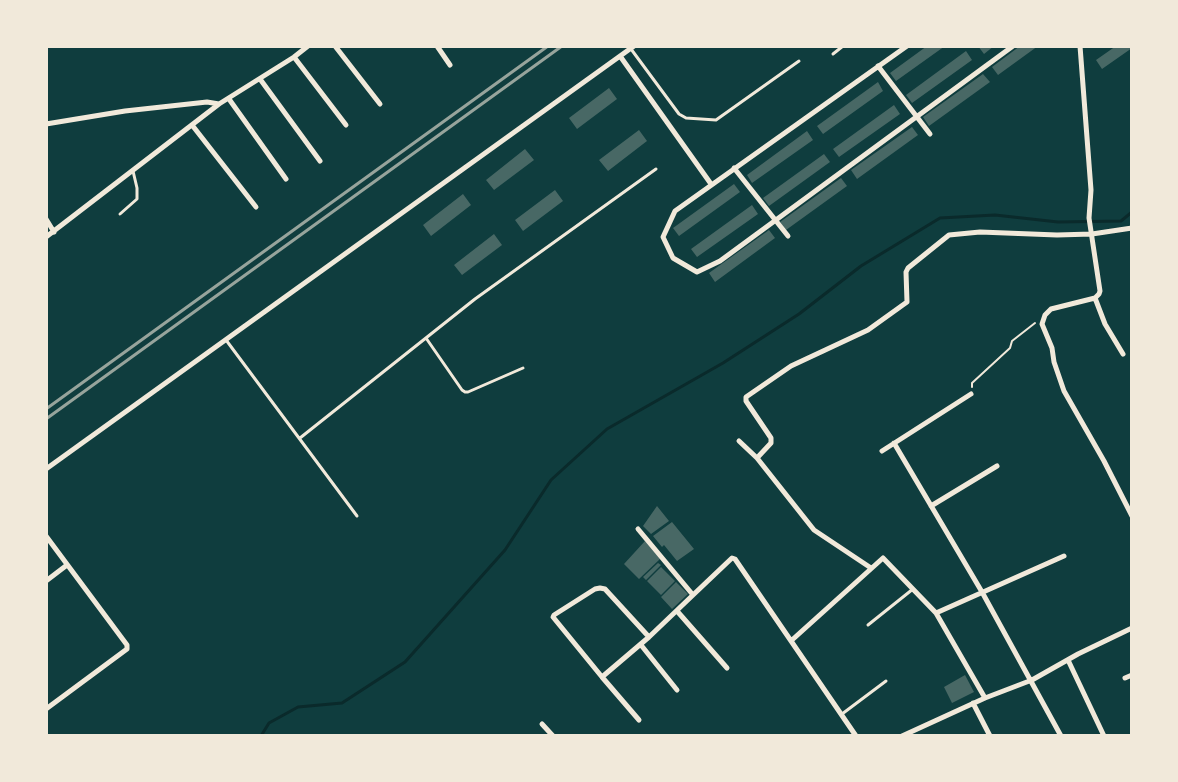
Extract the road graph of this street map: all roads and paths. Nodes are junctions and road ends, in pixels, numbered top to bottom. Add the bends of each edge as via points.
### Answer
1 (308, 46) edge
2 (335, 46) edge
3 (436, 46) edge
4 (843, 46) edge
5 (907, 46) edge
6 (1013, 46) edge
7 (1080, 46) edge
8 (632, 48) edge
9 (833, 54) dead end
10 (620, 56) junction
11 (294, 57) junction
12 (799, 61) dead end
13 (450, 65) dead end
14 (878, 66) junction
15 (260, 79) junction
16 (229, 99) junction
17 (219, 104) junction
18 (380, 104) dead end
19 (916, 117) junction
20 (46, 124) edge
21 (192, 125) junction
22 (346, 125) dead end
23 (930, 134) dead end
24 (320, 161) dead end
25 (734, 168) junction
26 (656, 169) dead end
27 (133, 171) junction
28 (286, 179) dead end
29 (711, 184) junction
30 (256, 207) dead end
31 (120, 214) dead end
32 (46, 219) edge
33 (775, 220) junction
34 (1132, 228) edge
35 (54, 232) junction
36 (1092, 232) junction
37 (788, 236) dead end
38 (46, 237) edge
39 (1095, 298) junction
40 (1042, 324) junction
41 (426, 338) junction
42 (226, 340) junction
43 (1123, 354) dead end
44 (523, 368) dead end
45 (971, 394) joint
46 (300, 438) junction
47 (739, 441) dead end
48 (894, 443) junction
49 (882, 451) dead end
50 (757, 458) junction
51 (998, 466) dead end
52 (46, 469) edge
53 (931, 506) junction
54 (357, 516) dead end
55 (1132, 516) edge
56 (638, 529) dead end
57 (46, 536) edge
58 (1064, 556) dead end
59 (67, 565) junction
60 (871, 568) junction
61 (46, 581) edge
62 (913, 589) junction
63 (982, 592) junction
64 (693, 595) junction
65 (677, 611) junction
66 (936, 613) junction
67 (868, 625) dead end
68 (1132, 628) edge
69 (650, 637) junction
70 (792, 640) junction
71 (641, 645) junction
72 (1068, 660) junction
73 (727, 668) dead end
74 (1132, 674) edge
75 (602, 677) junction
76 (1125, 678) dead end
77 (1032, 680) junction
78 (886, 681) dead end
79 (678, 690) dead end
80 (985, 698) junction
81 (973, 703) junction
82 (46, 709) edge
83 (842, 714) junction
84 (638, 720) dead end
85 (542, 724) dead end
86 (553, 736) edge
87 (856, 736) edge
88 (902, 736) edge
89 (990, 736) edge
90 (1062, 736) edge
91 (1104, 736) edge

1 - 11 street
2 - 18 street
3 - 13 street
4 - 9 lane
5 - 14 street
6 - 19 street
7 - 36 street
8 - 10 street
8 - 12 lane via 679,114 708,120 721,118
10 - 29 street
10 - 42 street
11 - 15 street
11 - 22 street
14 - 19 street
14 - 25 street
15 - 16 street
15 - 24 street
16 - 17 street
16 - 28 street
17 - 20 street via 207,102 125,111
17 - 21 street
19 - 23 street
19 - 33 street
21 - 27 street
21 - 30 street
25 - 29 street
25 - 33 street
26 - 41 lane
27 - 31 lane via 138,188 137,199
27 - 35 street
29 - 33 street via 675,211 663,237 673,258 697,272 720,261
32 - 35 street
33 - 37 street
34 - 36 street
35 - 38 street
36 - 39 street via 1100,290
36 - 50 street via 949,235 908,268 907,302 868,330 791,366 746,397 772,442
39 - 40 street via 1052,309
39 - 43 street via 1105,324
40 - 45 path via 1034,323 1012,341 1010,348 972,383
40 - 55 street via 1064,391
41 - 44 lane via 465,392
41 - 46 lane
42 - 46 lane
42 - 52 street
45 - 48 street
46 - 54 lane
47 - 50 street
48 - 49 street
48 - 53 street
50 - 60 street via 814,530
51 - 53 street
53 - 63 street
56 - 64 street
57 - 59 street
58 - 63 street
59 - 61 street
59 - 82 street via 127,645 126,649
60 - 62 street via 882,558
60 - 70 street
62 - 66 street
62 - 67 lane
63 - 66 street
63 - 77 street
64 - 65 street
64 - 70 street via 733,558
65 - 69 street
65 - 73 street
66 - 80 street
68 - 72 street
69 - 71 street
69 - 75 street via 605,589 595,589 554,615
70 - 83 street
71 - 75 street
71 - 79 street
72 - 77 street
72 - 91 street
74 - 76 street
75 - 84 street
77 - 80 street
77 - 90 street
78 - 83 lane
80 - 81 street
81 - 88 street
81 - 89 street
83 - 87 street
85 - 86 street

